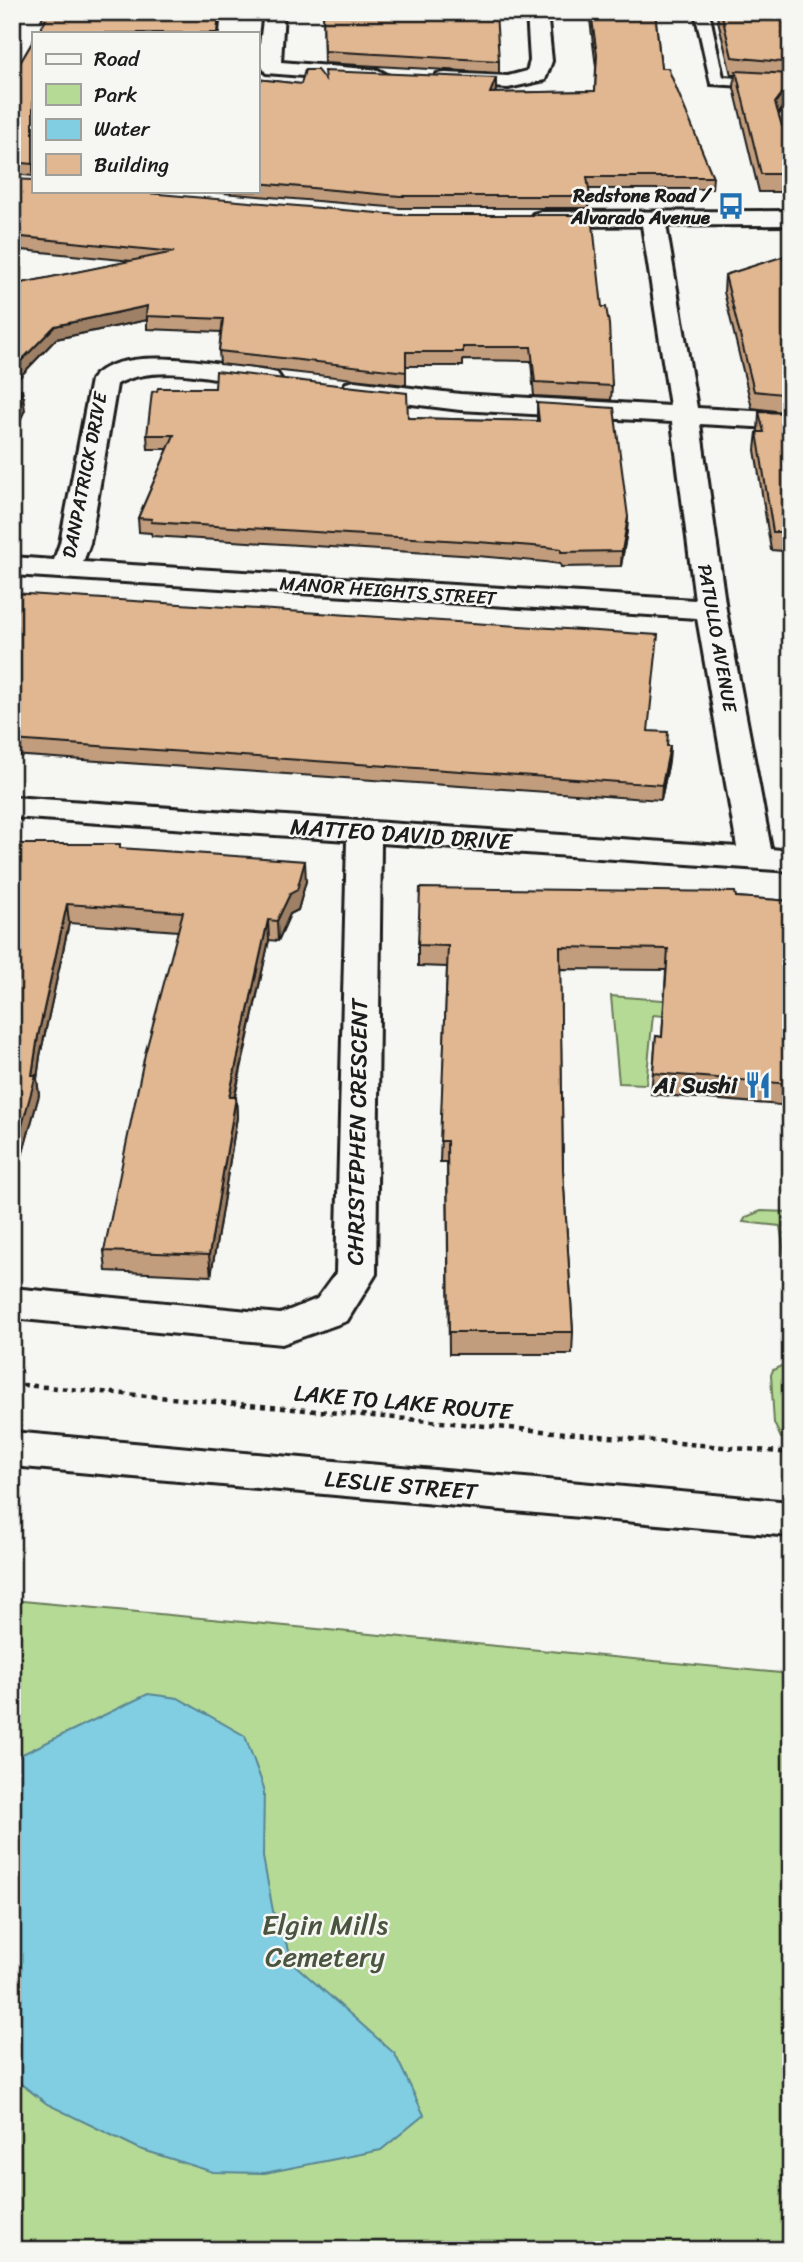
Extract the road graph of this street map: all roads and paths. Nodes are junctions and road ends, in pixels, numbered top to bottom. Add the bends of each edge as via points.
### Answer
1 (274, 12) edge
2 (537, 12) edge
3 (702, 12) edge
4 (399, 77) edge
5 (426, 78) edge
6 (791, 85) edge
7 (791, 116) edge
8 (791, 138) edge
9 (791, 218) edge
10 (522, 219) edge
11 (653, 219) junction
12 (290, 382) edge
13 (330, 386) edge
14 (685, 416) junction
15 (791, 421) edge
16 (12, 566) edge
17 (65, 570) junction
18 (711, 610) junction
19 (12, 807) edge
20 (364, 832) junction
21 (756, 859) junction
22 (791, 861) edge
23 (12, 1303) edge
24 (12, 1384) edge
25 (12, 1449) edge
26 (791, 1453) edge
27 (791, 1519) edge

1 - 4 street via 268,60 274,68
2 - 5 street via 541,61 540,71 531,78 508,82
3 - 6 lane via 716,81
7 - 8 street via 786,122
9 - 11 street
10 - 11 street
11 - 14 street, PATULLO AVENUE
12 - 17 street, DANPATRICK DRIVE via 154,367 122,371 104,380 75,543
13 - 14 street via 460,402
14 - 15 street
14 - 18 street, PATULLO AVENUE
16 - 17 street, MANOR HEIGHTS STREET
17 - 18 street, MANOR HEIGHTS STREET
18 - 21 street, PATULLO AVENUE
19 - 20 street, MATTEO DAVID DRIVE
20 - 21 street, MATTEO DAVID DRIVE
20 - 23 street, CHRISTEPHEN CRESCENT via 356,1274 332,1310 282,1329
21 - 22 street, MATTEO DAVID DRIVE
24 - 26 path, LAKE TO LAKE ROUTE
25 - 27 street, LESLIE STREET

